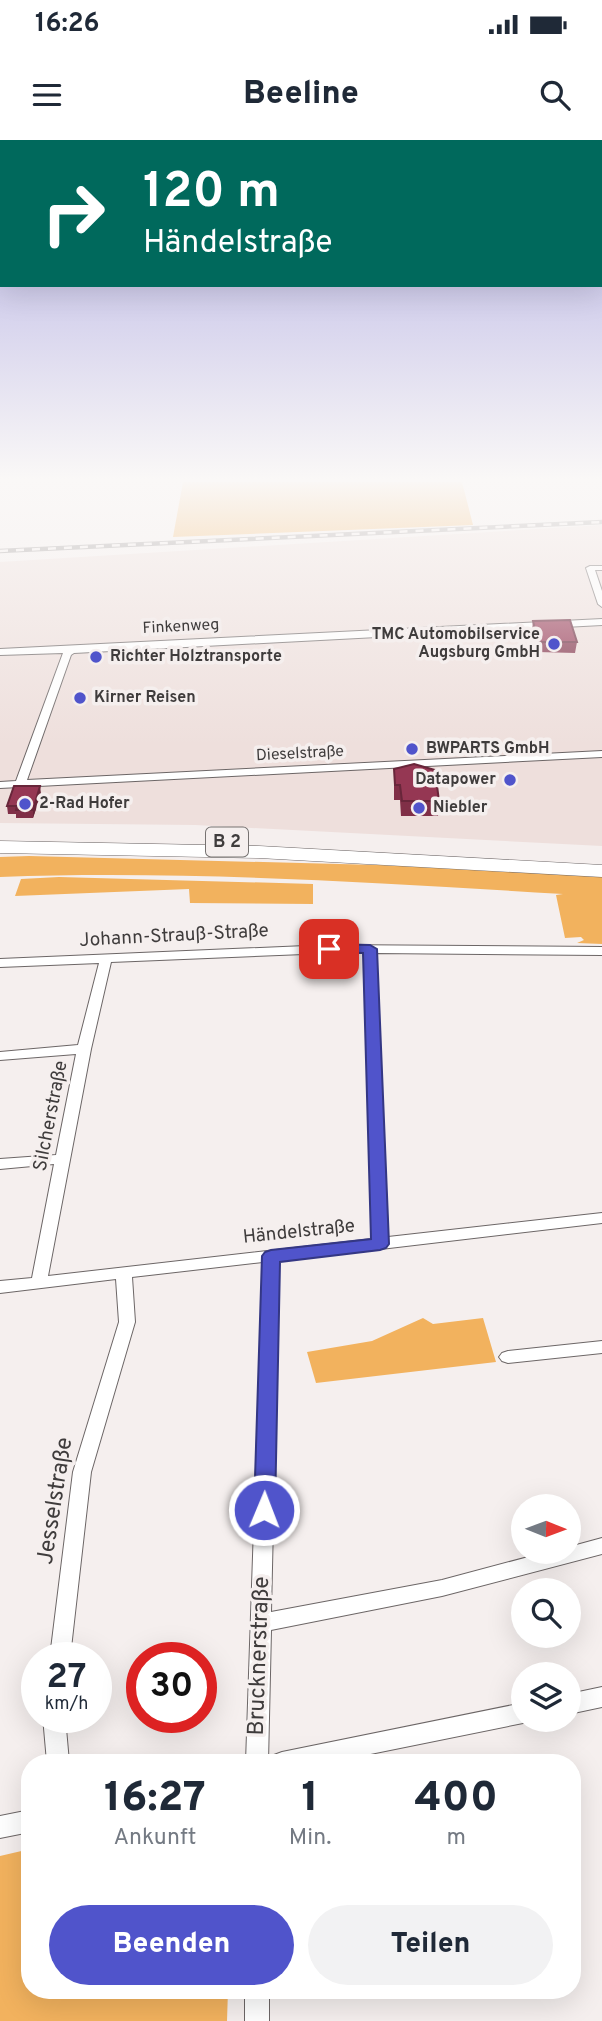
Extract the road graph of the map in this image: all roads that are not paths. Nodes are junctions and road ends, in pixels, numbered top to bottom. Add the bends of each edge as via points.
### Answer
1 (591, 570) edge
2 (602, 604) edge
3 (602, 622) edge
4 (72, 650) junction
5 (0, 652) edge
6 (602, 754) edge
7 (22, 783) junction
8 (0, 785) edge
9 (0, 838) edge
10 (0, 848) edge
11 (602, 860) edge
12 (602, 871) edge
13 (370, 949) junction
14 (602, 951) edge
15 (106, 958) junction
16 (0, 963) edge
17 (84, 1048) junction
18 (0, 1056) edge
19 (62, 1159) junction
20 (0, 1164) edge
21 (602, 1218) edge
22 (380, 1244) junction
23 (271, 1256) junction
24 (124, 1273) junction
25 (39, 1282) junction
26 (0, 1287) edge
27 (602, 1347) edge
28 (508, 1357) dead end
29 (602, 1546) edge
30 (261, 1623) junction
31 (62, 1642) edge
32 (602, 1697) edge
33 (581, 1701) edge
34 (511, 1715) edge
35 (55, 1733) edge
36 (57, 1754) edge
37 (257, 1754) edge
38 (321, 1754) edge
39 (21, 1823) edge
40 (0, 1827) edge
41 (257, 1999) edge
42 (257, 2021) edge

1 - 2 street
3 - 4 street, Finkenweg
4 - 5 street, Finkenweg
4 - 7 street via 64,661
6 - 7 street, Dieselstraße
7 - 8 street, Dieselstraße
9 - 11 highway, B 2 via 307,844
10 - 12 highway, B 2 via 331,855
13 - 14 street, Johann-Strauß-Straße
13 - 15 street, Johann-Strauß-Straße
13 - 22 street
15 - 16 street, Johann-Strauß-Straße
15 - 17 street, Silcherstraße
17 - 18 street
17 - 19 street, Silcherstraße
19 - 20 street
19 - 25 street, Silcherstraße
21 - 22 street, Händelstraße
22 - 23 street, Händelstraße
23 - 24 street, Händelstraße
23 - 30 street, Brucknerstraße
24 - 25 street, Händelstraße
24 - 31 street, Jesselstraße via 127,1322 82,1472
25 - 26 street, Händelstraße
27 - 28 street
29 - 30 street via 442,1588
30 - 37 street, Brucknerstraße
32 - 33 street
34 - 38 street
35 - 36 street
39 - 40 street
41 - 42 street

